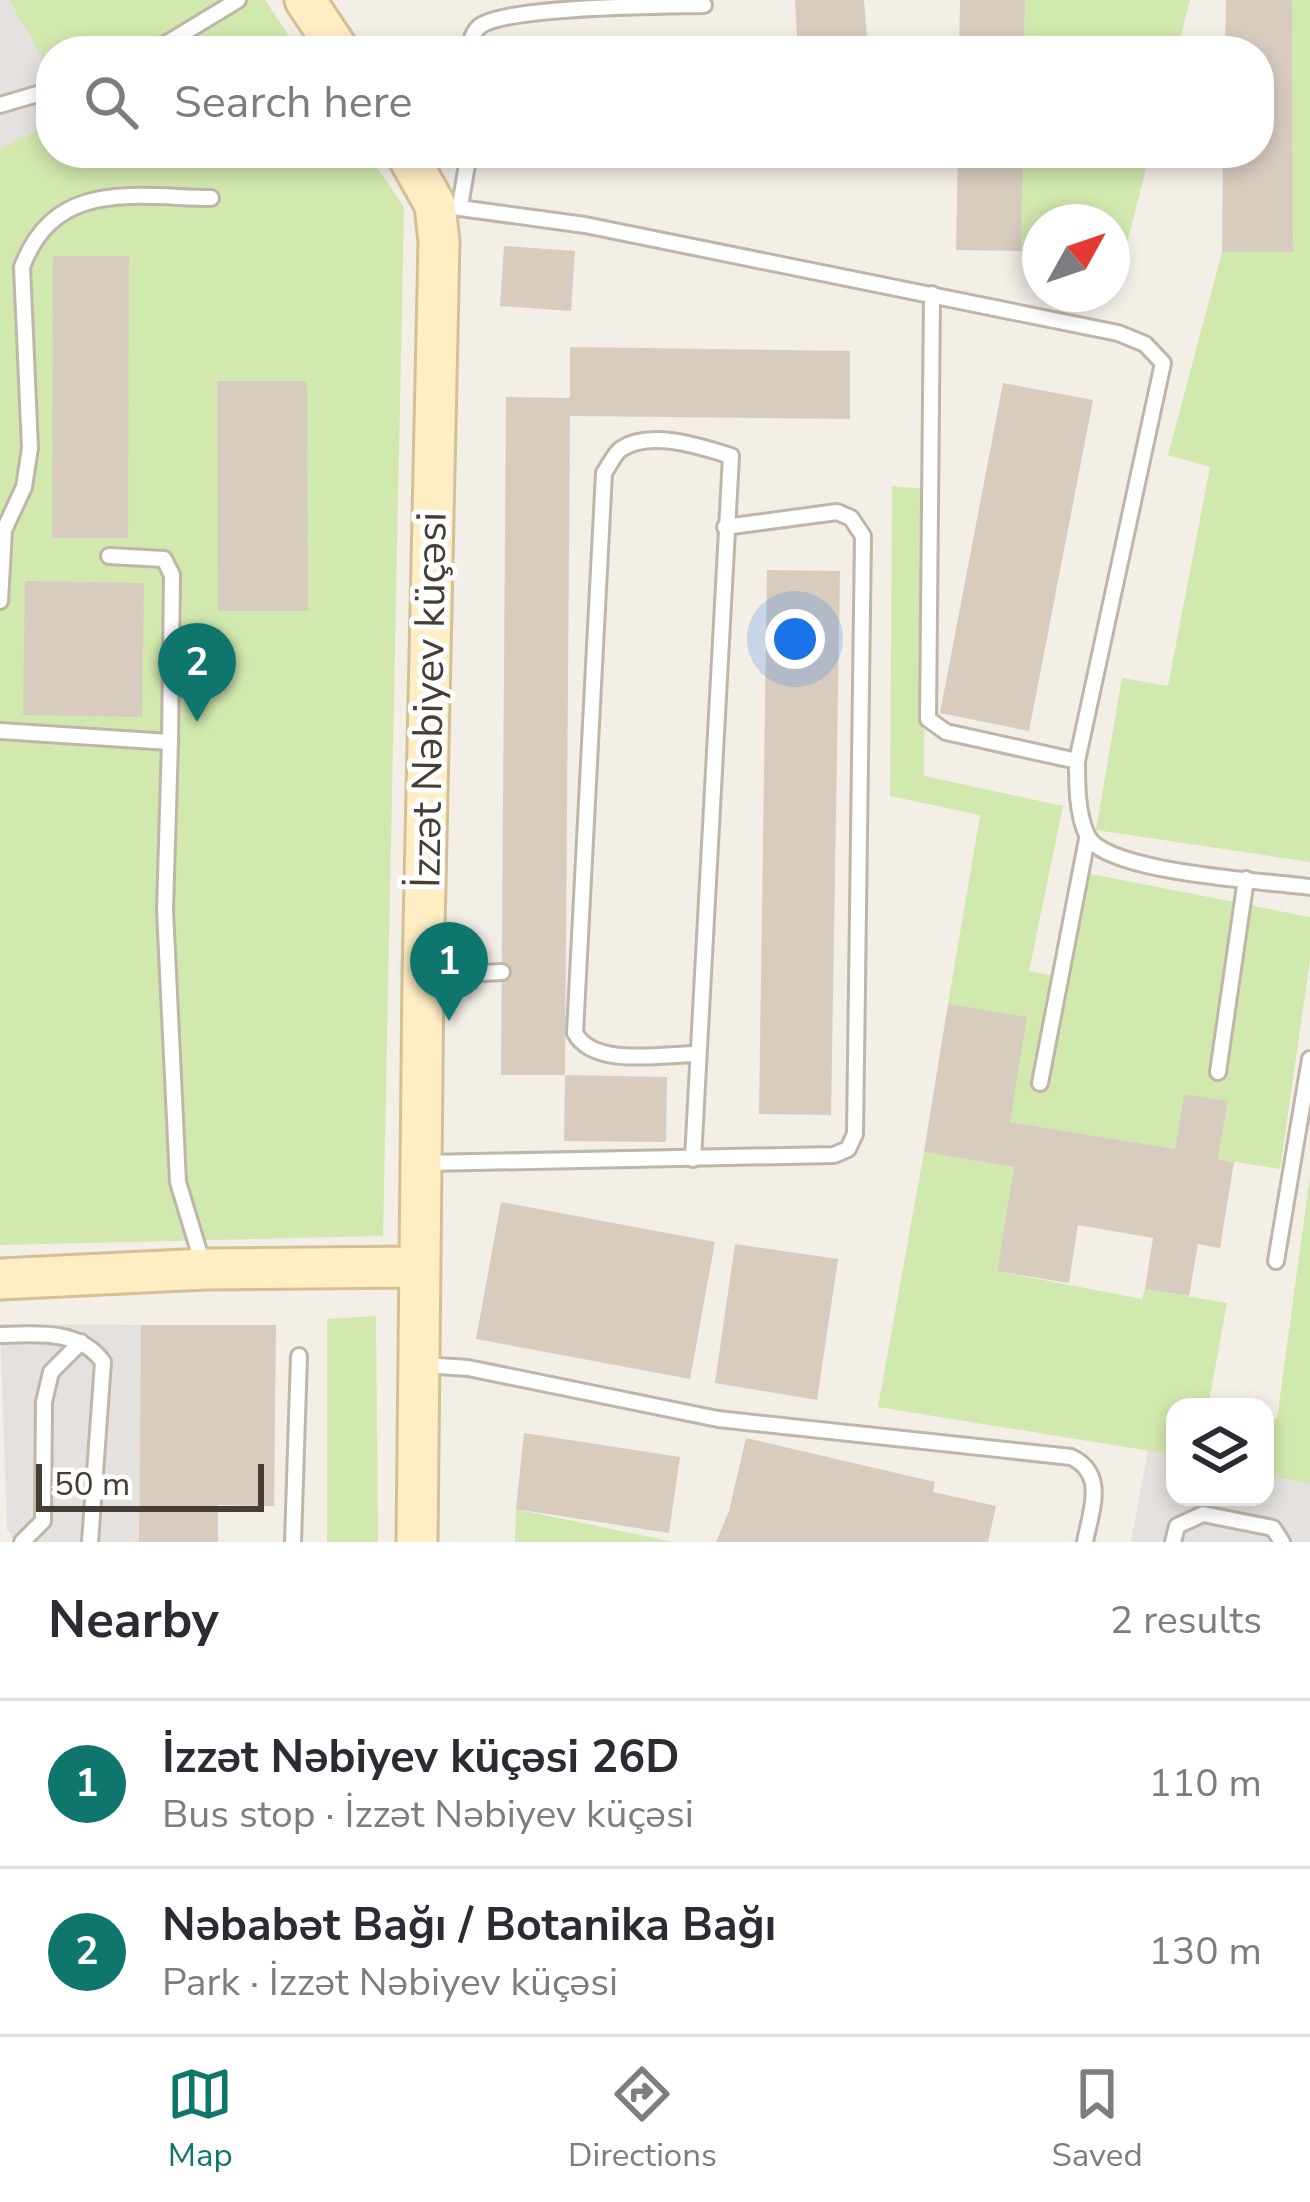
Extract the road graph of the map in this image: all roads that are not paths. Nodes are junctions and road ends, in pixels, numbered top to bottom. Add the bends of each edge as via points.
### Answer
1 (238, 0) edge
2 (305, 0) edge
3 (588, 3) edge
4 (704, 5) dead end
5 (179, 36) edge
6 (329, 36) edge
7 (472, 36) edge
8 (36, 95) edge
9 (0, 106) edge
10 (418, 168) edge
11 (463, 168) edge
12 (211, 198) dead end
13 (448, 206) junction
14 (932, 294) junction
15 (725, 527) junction
16 (110, 556) dead end
17 (0, 601) edge
18 (0, 731) edge
19 (170, 742) junction
20 (1077, 761) junction
21 (1088, 838) junction
22 (1246, 879) junction
23 (1310, 886) edge
24 (502, 972) dead end
25 (423, 976) junction
26 (698, 1054) junction
27 (1310, 1059) edge
28 (1218, 1072) dead end
29 (1040, 1083) dead end
30 (692, 1159) junction
31 (420, 1163) junction
32 (1276, 1261) dead end
33 (418, 1267) junction
34 (205, 1269) junction
35 (0, 1279) edge
36 (0, 1335) edge
37 (81, 1342) junction
38 (299, 1356) dead end
39 (419, 1365) junction
40 (22, 1542) edge
41 (90, 1542) edge
42 (293, 1542) edge
43 (417, 1542) edge
44 (1085, 1542) edge
45 (1173, 1542) edge
46 (1282, 1542) edge

1 - 5 lane
2 - 6 main road
3 - 4 lane
3 - 7 lane via 486,22
8 - 9 lane
10 - 13 main road, İzzət Nəbiyev küçəsi
11 - 13 lane
12 - 17 lane via 113,197 62,210 32,239 22,267 30,448 24,487 4,530
13 - 14 lane
13 - 25 main road, İzzət Nəbiyev küçəsi via 439,242
14 - 20 lane via 928,719 946,732
14 - 20 lane via 1118,333 1163,363
15 - 26 lane
15 - 26 lane via 731,456 680,441 637,443 620,449 604,473 571,969 575,1033 600,1054
15 - 30 lane via 837,512 863,536 855,1134 834,1155
16 - 19 lane via 164,559 172,575
18 - 19 lane
19 - 34 lane via 165,910 178,1182
20 - 21 lane
21 - 22 lane via 1129,862
21 - 29 lane
22 - 23 lane
22 - 28 lane
24 - 25 lane
25 - 31 main road, İzzət Nəbiyev küçəsi
26 - 30 lane
27 - 32 lane
30 - 31 lane
31 - 33 main road, İzzət Nəbiyev küçəsi
33 - 34 main road
33 - 39 main road, İzzət Nəbiyev küçəsi
34 - 35 main road
36 - 37 lane
37 - 40 lane via 51,1372 43,1521
37 - 41 lane via 103,1362
38 - 42 lane
39 - 43 main road, İzzət Nəbiyev küçəsi
39 - 44 lane via 718,1418 1071,1457 1084,1463 1096,1488
45 - 46 lane via 1177,1526 1204,1514 1273,1528

